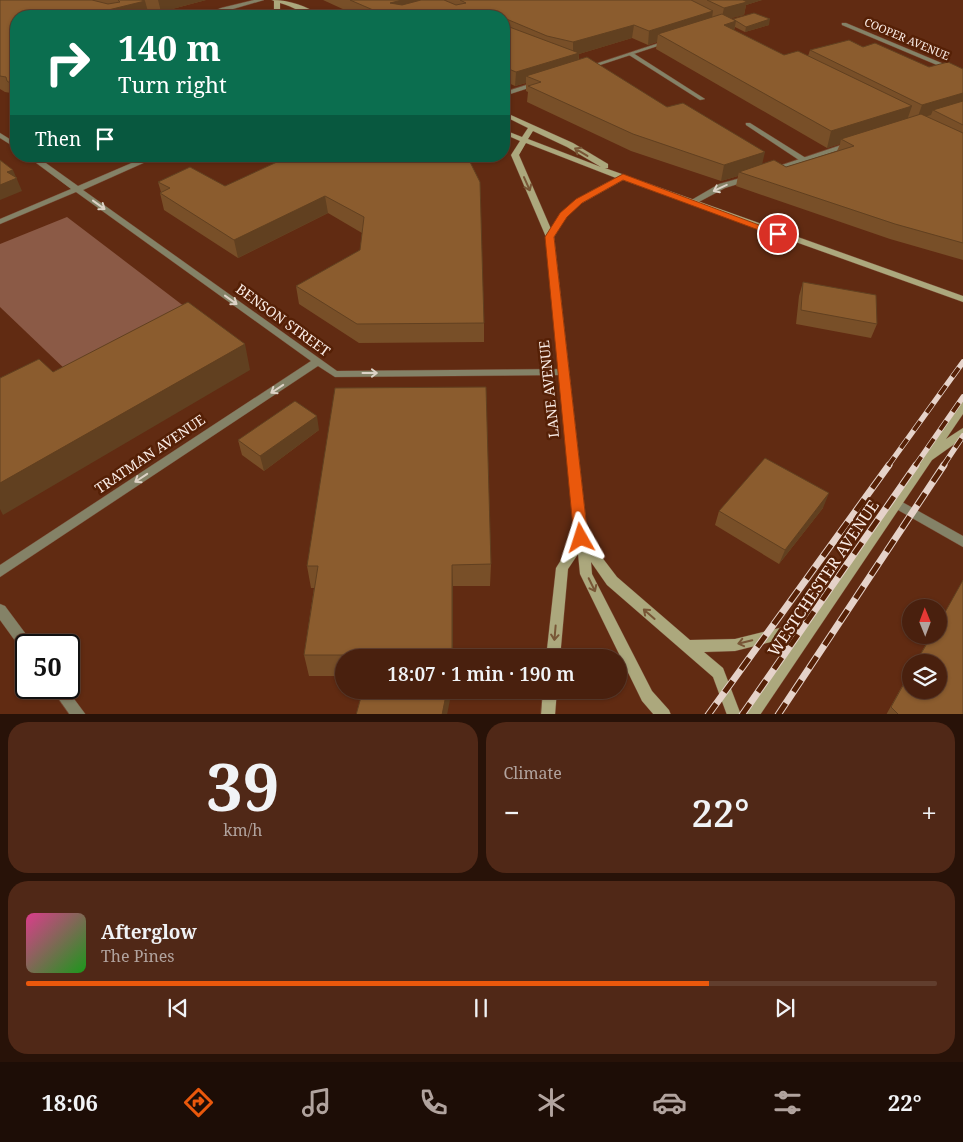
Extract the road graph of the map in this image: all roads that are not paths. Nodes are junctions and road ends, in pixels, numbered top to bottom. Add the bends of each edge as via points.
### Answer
1 (261, 0) edge
2 (276, 1) edge
3 (129, 8) edge
4 (138, 10) edge
5 (220, 10) edge
6 (305, 10) edge
7 (844, 24) dead end
8 (678, 38) edge
9 (631, 54) junction
10 (580, 62) edge
11 (594, 66) junction
12 (576, 71) edge
13 (963, 74) edge
14 (551, 79) edge
15 (510, 92) edge
16 (702, 99) dead end
17 (510, 117) edge
18 (748, 124) dead end
19 (532, 127) junction
20 (510, 135) edge
21 (523, 140) junction
22 (857, 143) edge
23 (805, 160) junction
24 (39, 162) edge
25 (141, 162) edge
26 (623, 177) junction
27 (77, 189) junction
28 (692, 202) junction
29 (0, 222) edge
30 (550, 237) junction
31 (963, 299) edge
32 (317, 362) junction
33 (562, 372) junction
34 (963, 406) edge
35 (963, 432) edge
36 (924, 461) junction
37 (895, 503) junction
38 (581, 538) junction
39 (963, 542) edge
40 (0, 572) edge
41 (0, 610) edge
42 (810, 626) junction
43 (18, 634) edge
44 (686, 646) junction
45 (554, 649) edge
46 (67, 699) edge
47 (549, 699) edge
48 (79, 714) edge
49 (548, 714) edge
50 (664, 714) edge
51 (734, 714) edge
52 (751, 714) edge

1 - 5 street
2 - 6 main road
3 - 4 main road
7 - 13 street, COOPER AVENUE
8 - 9 street
9 - 11 street
9 - 16 street
10 - 11 street
11 - 12 street
14 - 15 street
17 - 19 main road
18 - 23 street
19 - 21 main road, LANE AVENUE
26 -> 19 main road via 570,145
20 - 21 main road
21 - 26 main road
21 -> 30 main road, LANE AVENUE via 515,155
22 - 23 street
23 -> 28 street via 722,186
24 - 27 street, BENSON STREET
25 - 27 street
26 - 28 main road
26 - 30 main road via 579,201 563,215
27 - 29 street
27 -> 32 street, BENSON STREET
28 - 31 main road
30 - 33 main road, LANE AVENUE
32 -> 33 street, BENSON STREET via 335,374
32 -> 40 street, TRATMAN AVENUE
33 - 38 main road, LANE AVENUE
34 - 36 main road, WESTCHESTER AVENUE
35 - 36 main road, WESTCHESTER AVENUE
36 - 37 main road, WESTCHESTER AVENUE
37 - 39 street
37 - 42 main road, WESTCHESTER AVENUE
44 -> 38 main road, LANE AVENUE via 612,581
38 -> 45 main road via 562,568
38 -> 50 main road, LANE AVENUE via 586,574 647,696
41 - 43 street
42 -> 44 main road via 735,645
42 - 52 main road, WESTCHESTER AVENUE
44 - 51 main road, LANE AVENUE via 718,673
46 - 48 street
47 - 49 main road

